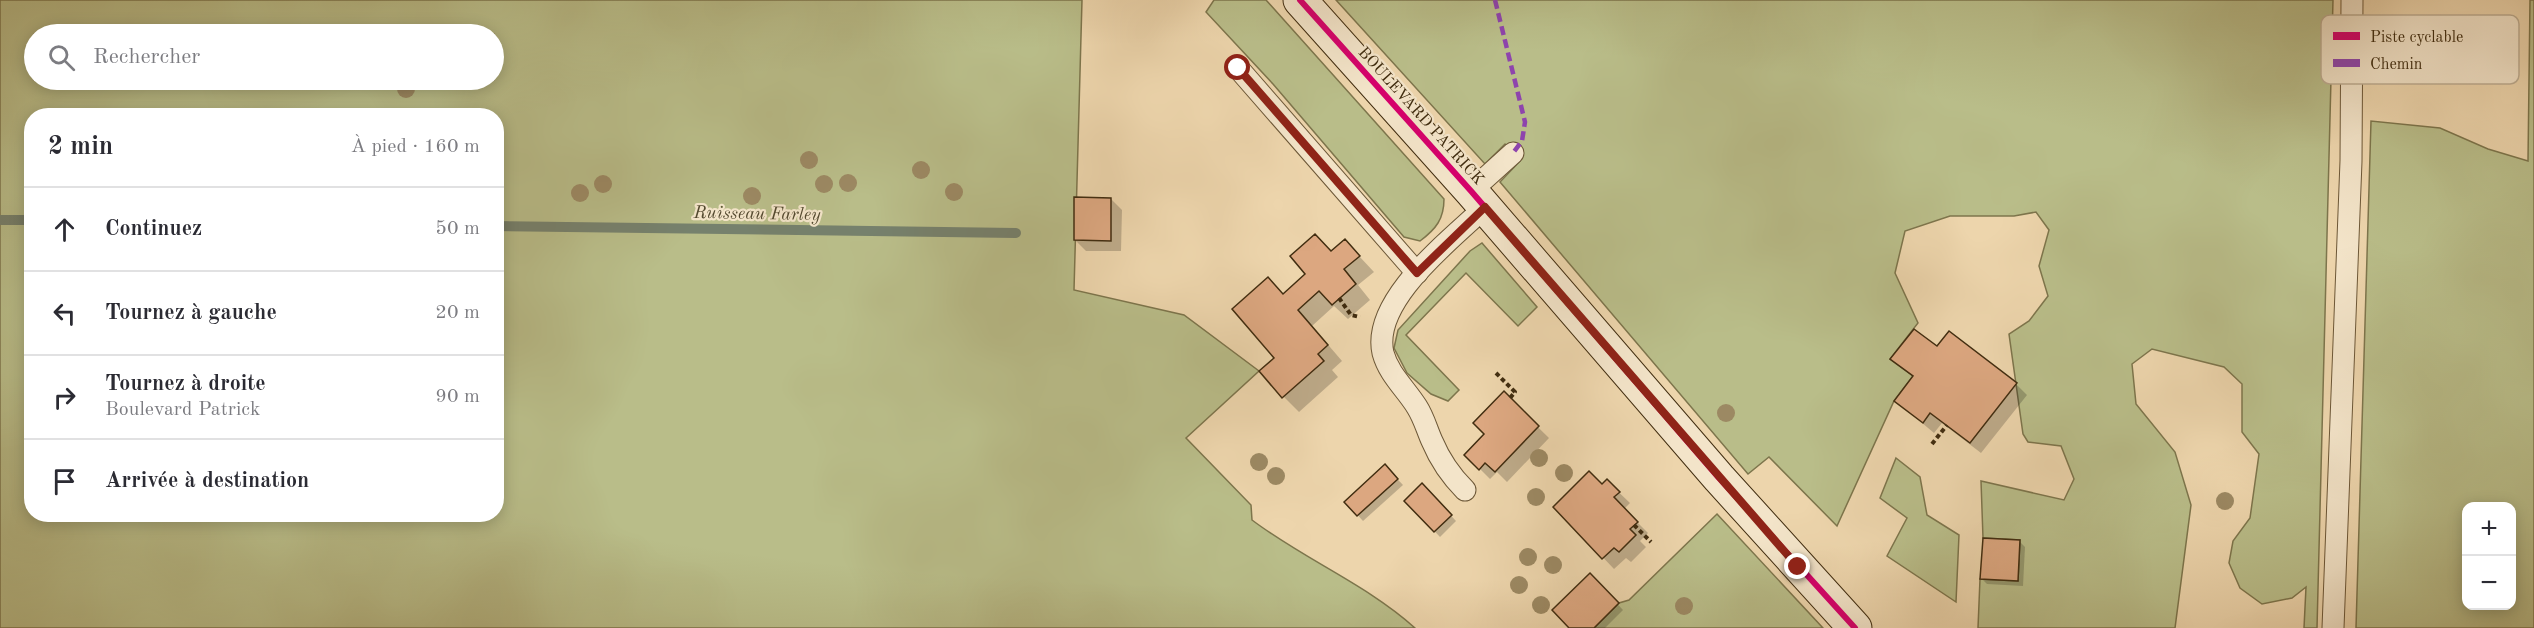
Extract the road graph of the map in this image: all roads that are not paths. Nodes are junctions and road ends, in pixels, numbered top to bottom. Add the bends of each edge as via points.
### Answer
1 (1300, 0) edge
2 (2352, 0) edge
3 (2352, 15) edge
4 (1238, 68) dead end
5 (2351, 84) edge
6 (1513, 153) dead end
7 (1478, 199) junction
8 (1417, 273) junction
9 (1465, 490) dead end
10 (1855, 628) edge
11 (2333, 628) edge

1 - 7 street, BOULEVARD PATRICK
2 - 3 lane
4 - 8 lane
5 - 11 lane
6 - 7 lane
7 - 8 lane
7 - 10 street, BOULEVARD PATRICK via 1719,478
8 - 9 lane via 1388,316 1383,352 1394,376 1424,419 1447,470

